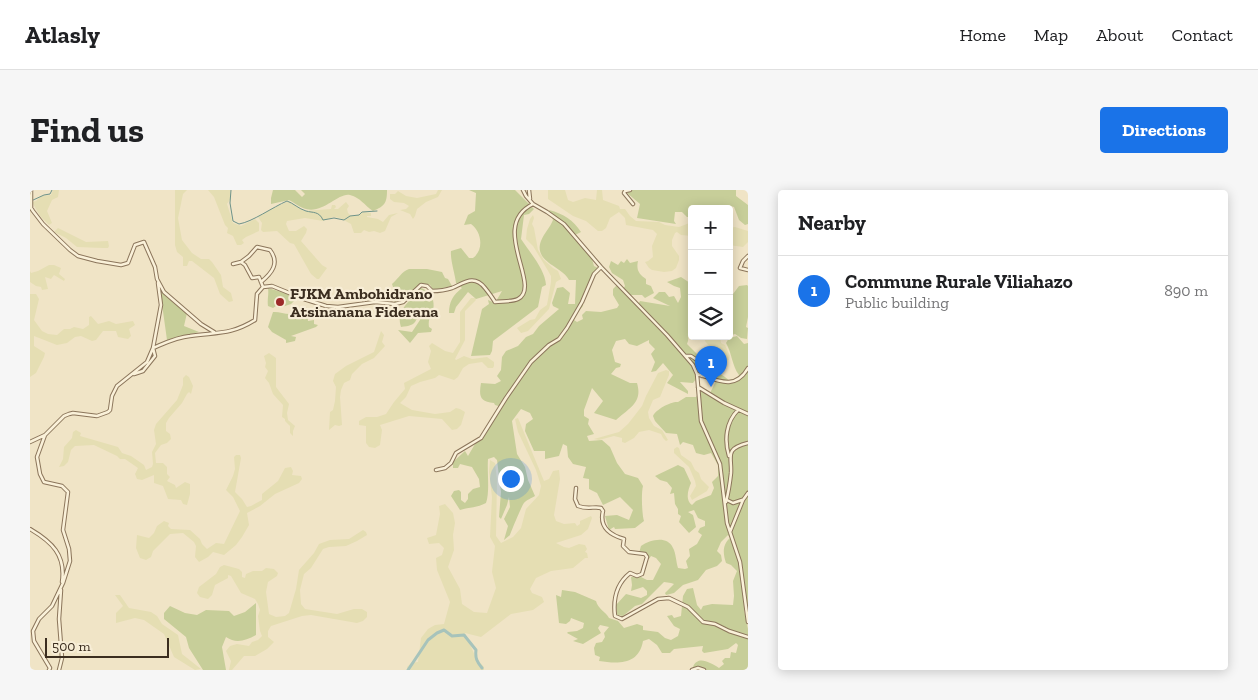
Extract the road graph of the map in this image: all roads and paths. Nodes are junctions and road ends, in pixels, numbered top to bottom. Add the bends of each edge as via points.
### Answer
1 (31, 190) edge
2 (523, 190) edge
3 (529, 190) edge
4 (630, 190) edge
5 (31, 201) edge
6 (533, 204) junction
7 (633, 204) dead end
8 (748, 256) edge
9 (241, 262) junction
10 (233, 264) dead end
11 (602, 267) junction
12 (748, 270) edge
13 (157, 279) junction
14 (260, 282) junction
15 (263, 287) junction
16 (215, 333) junction
17 (153, 348) junction
18 (686, 356) junction
19 (748, 368) edge
20 (697, 374) junction
21 (702, 376) junction
22 (698, 386) junction
23 (738, 410) junction
24 (748, 414) edge
25 (45, 435) junction
26 (30, 442) edge
27 (748, 443) edge
28 (729, 456) junction
29 (436, 470) dead end
30 (576, 488) dead end
31 (748, 493) edge
32 (743, 500) junction
33 (726, 502) junction
34 (30, 529) edge
35 (730, 534) junction
36 (61, 587) junction
37 (748, 622) edge
38 (748, 637) edge
39 (49, 670) edge
40 (59, 670) edge
41 (692, 670) edge
42 (704, 670) edge

1 - 5 street
2 - 6 street
3 - 6 street
4 - 7 street via 624,192
5 - 13 street via 31,208 42,224 78,256 121,265 128,263 136,245 144,242
6 - 11 street via 564,224
6 - 15 street via 525,208 514,227 517,254 526,283 518,299 495,302 484,287 469,280 440,291 421,286 396,304 374,302 338,307 304,299 272,286
8 - 12 street via 740,268
9 - 10 street
9 - 14 street via 252,278 258,277
9 - 14 street via 257,246 270,250 274,258 273,270
11 - 18 street
11 - 29 street via 594,274 568,328 532,362 481,438 456,454 445,468
13 - 16 street via 164,292
13 - 17 street via 161,305
14 - 15 street
15 - 16 street via 257,294 255,320 236,330
16 - 17 street via 177,338
17 - 25 street via 147,362 117,386 108,412 97,416 69,414
18 - 20 street
18 - 21 street via 700,362
19 - 21 street via 742,377 732,382
20 - 21 street
20 - 22 street
22 - 23 street
22 - 33 street via 701,420 720,464
23 - 24 street
23 - 28 street via 727,432
25 - 26 street
25 - 36 street via 37,457 40,474 44,482 62,486 68,492 63,530 70,561
27 - 28 street via 734,448
28 - 33 street via 731,474
30 - 38 street via 578,506 602,508 606,530 624,539 623,546 628,551 645,554 647,558 642,574 630,573 621,584 614,598 615,616 622,619 658,599 668,598 688,607 703,622
31 - 32 street
32 - 33 street
32 - 35 street
33 - 35 street
34 - 36 street via 52,545 61,560 64,569
35 - 37 street via 740,562
36 - 39 street via 52,606 33,631 34,641
36 - 40 street via 62,658
41 - 42 street

